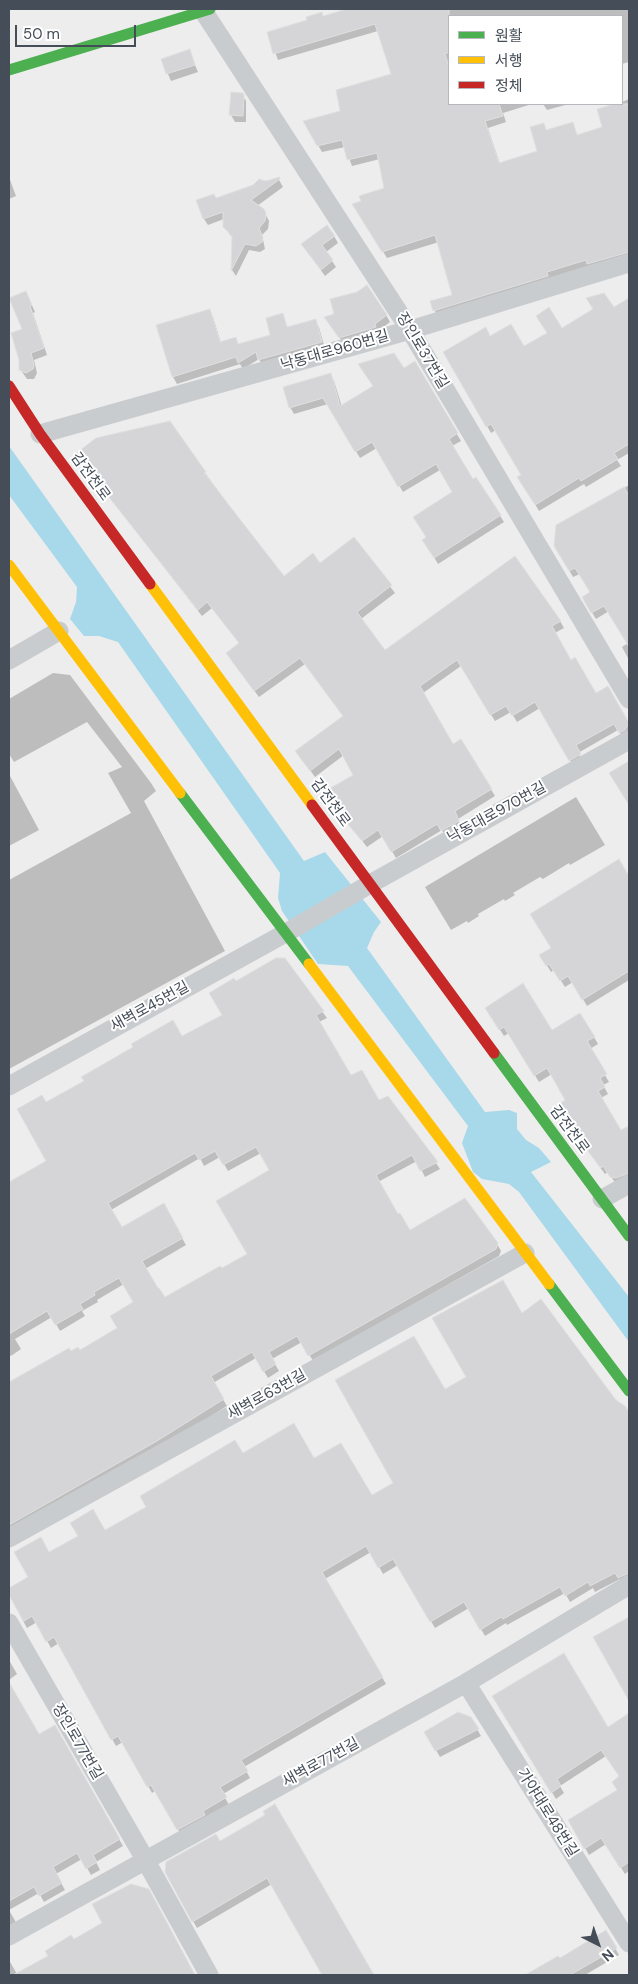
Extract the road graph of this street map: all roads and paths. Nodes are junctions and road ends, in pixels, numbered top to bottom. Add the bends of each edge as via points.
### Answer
1 (205, 10) edge
2 (9, 70) edge
3 (629, 263) edge
4 (410, 330) junction
5 (9, 386) edge
6 (40, 434) junction
7 (9, 565) edge
8 (59, 632) junction
9 (9, 660) edge
10 (629, 699) edge
11 (629, 740) edge
12 (367, 885) junction
13 (288, 931) junction
14 (9, 1086) edge
15 (629, 1184) edge
16 (602, 1199) junction
17 (629, 1236) edge
18 (525, 1253) junction
19 (629, 1391) edge
20 (9, 1538) edge
21 (629, 1585) edge
22 (9, 1623) edge
23 (466, 1683) junction
24 (146, 1861) junction
25 (9, 1936) edge
26 (629, 1943) edge
27 (209, 1975) edge

1 - 2 street
1 - 4 street, 장인로37번길
3 - 4 street, 낙동대로960번길
4 - 6 street, 낙동대로960번길
4 - 10 street, 장인로37번길
5 - 6 street, 감전천로
6 - 12 street, 감전천로
7 - 8 street
8 - 9 street
8 - 13 street
11 - 12 street, 낙동대로970번길
12 - 13 street, 낙동대로970번길
12 - 16 street, 감전천로
13 - 14 street, 새벽로45번길
13 - 18 street
15 - 16 street
16 - 17 street, 감전천로
18 - 19 street
18 - 20 street, 새벽로63번길
21 - 23 street, 새벽로77번길
22 - 24 street, 장인로77번길
23 - 24 street, 새벽로77번길
23 - 26 street, 가야대로48번길
24 - 25 street, 새벽로77번길
24 - 27 street, 장인로77번길

